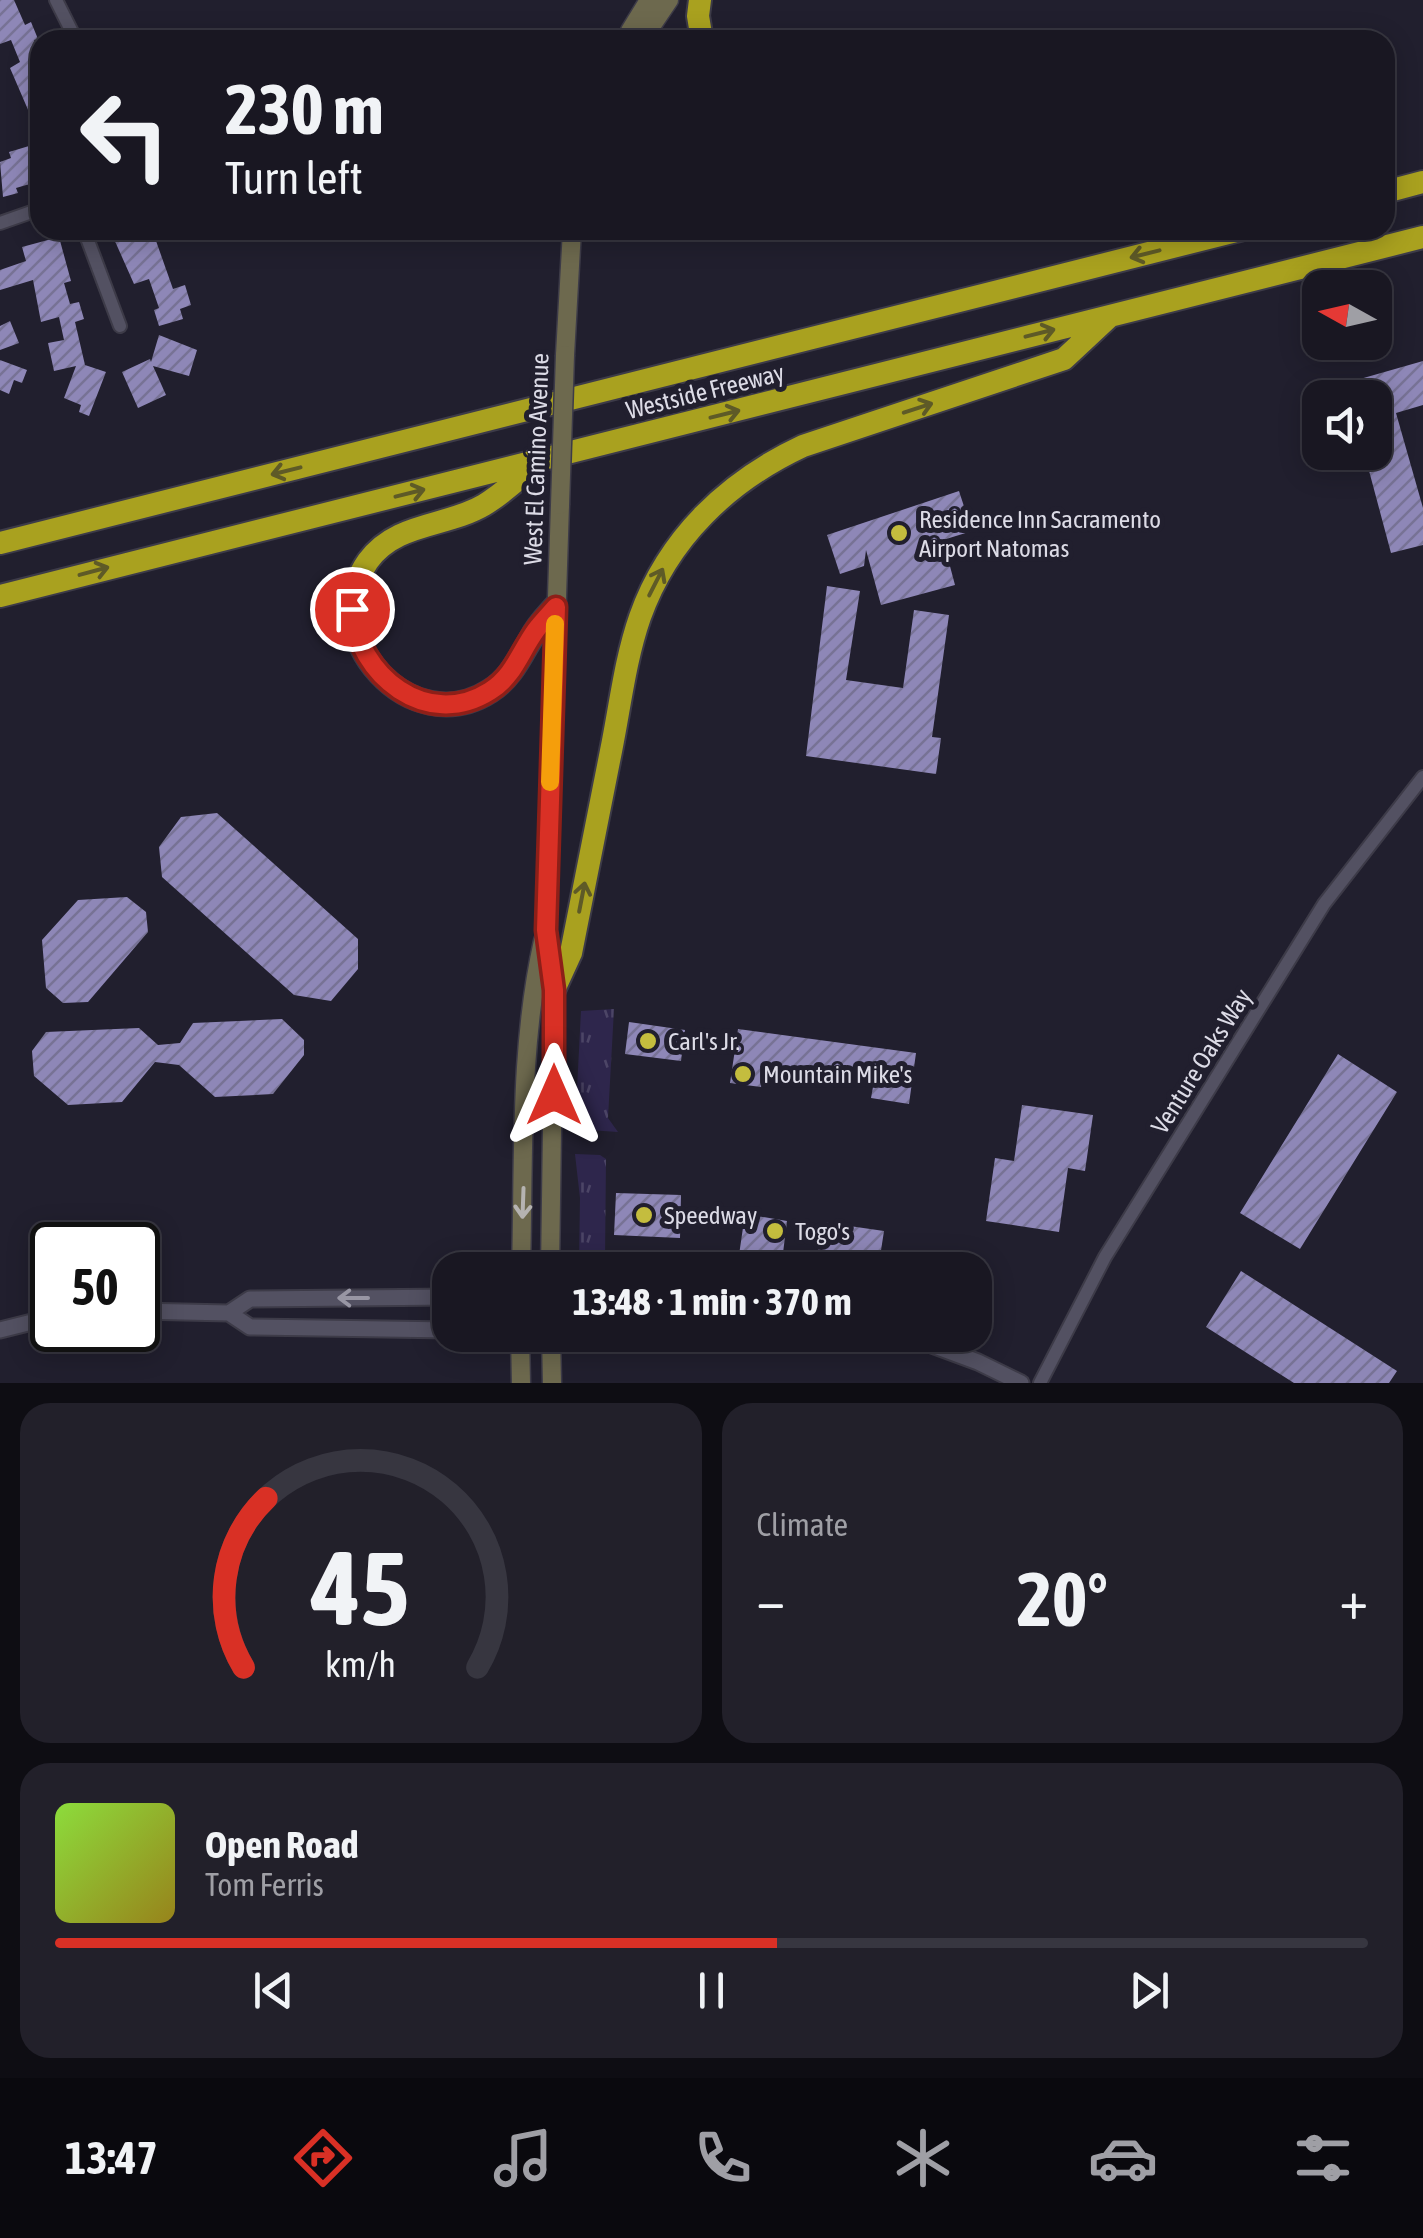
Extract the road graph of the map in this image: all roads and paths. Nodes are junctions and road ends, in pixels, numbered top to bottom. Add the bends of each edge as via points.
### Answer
1 (56, 0) edge
2 (649, 0) edge
3 (669, 0) edge
4 (700, 0) edge
5 (71, 30) edge
6 (631, 30) edge
7 (649, 30) edge
8 (700, 30) edge
9 (1423, 182) edge
10 (1395, 189) edge
11 (30, 212) edge
12 (0, 223) edge
13 (1423, 236) edge
14 (88, 240) edge
15 (571, 240) edge
16 (1200, 240) edge
17 (1110, 315) junction
18 (120, 326) dead end
19 (541, 461) junction
20 (0, 542) edge
21 (0, 596) edge
22 (556, 607) junction
23 (1423, 777) edge
24 (546, 930) junction
25 (554, 990) junction
26 (523, 1252) edge
27 (550, 1252) edge
28 (432, 1298) edge
29 (160, 1311) edge
30 (229, 1313) junction
31 (30, 1322) edge
32 (0, 1330) edge
33 (432, 1330) edge
34 (520, 1352) edge
35 (551, 1352) edge
36 (951, 1352) edge
37 (521, 1383) edge
38 (552, 1383) edge
39 (1022, 1383) edge
40 (1040, 1383) edge

1 - 5 street
2 - 6 main road
3 - 7 main road
4 - 8 highway
9 - 10 highway
11 - 12 street
13 - 17 highway, Westside Freeway
14 - 18 street
15 - 22 main road, West El Camino Avenue, bridge
16 -> 20 highway, Westside Freeway
19 -> 17 highway, Westside Freeway
25 -> 17 highway via 571,953 636,629 653,586 690,529 724,494 775,459 1064,359
21 -> 19 highway, Westside Freeway
19 - 22 highway via 483,506 386,542 358,577 353,617 363,651 383,680 409,697 443,704 477,698 503,681
22 - 24 main road, West El Camino Avenue
23 - 40 street, Venture Oaks Way via 1324,904 1105,1257
24 - 25 main road, West El Camino Avenue
24 -> 26 main road, West El Camino Avenue via 529,1036
25 - 27 main road, West El Camino Avenue
28 -> 30 street via 250,1299
29 - 30 street
30 - 33 street via 250,1326
31 - 32 street
34 - 37 main road
35 - 38 main road
36 - 39 street

